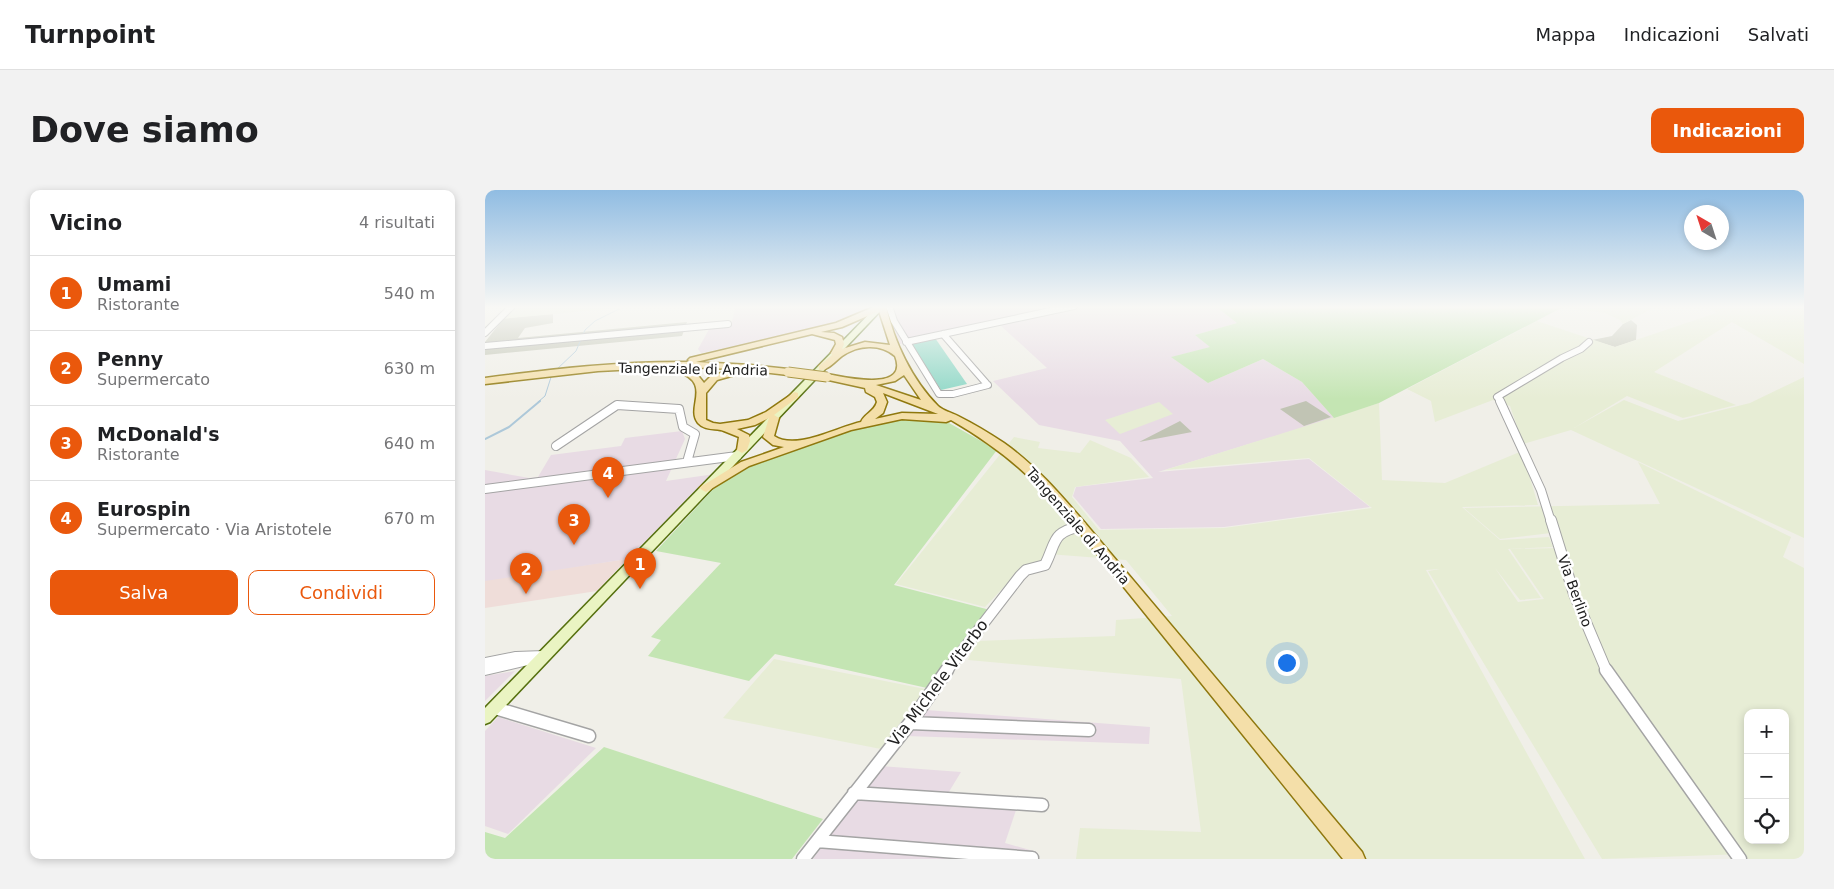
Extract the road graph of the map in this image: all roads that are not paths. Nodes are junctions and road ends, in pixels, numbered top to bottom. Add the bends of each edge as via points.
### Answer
1 (582, 337) edge
2 (791, 337) edge
3 (836, 337) edge
4 (850, 337) edge
5 (891, 337) edge
6 (903, 337) edge
7 (928, 337) edge
8 (946, 337) edge
9 (771, 342) junction
10 (906, 342) junction
11 (1589, 342) dead end
12 (485, 346) edge
13 (835, 353) junction
14 (900, 357) junction
15 (630, 366) junction
16 (641, 366) junction
17 (767, 368) junction
18 (784, 371) junction
19 (824, 372) junction
20 (841, 379) junction
21 (485, 381) edge
22 (856, 383) junction
23 (701, 392) junction
24 (795, 395) junction
25 (942, 411) junction
26 (774, 418) junction
27 (723, 428) junction
28 (848, 428) junction
29 (976, 432) junction
30 (813, 440) junction
31 (556, 446) dead end
32 (739, 453) junction
33 (687, 462) junction
34 (706, 488) junction
35 (485, 489) edge
36 (1081, 526) junction
37 (540, 657) junction
38 (485, 663) edge
39 (485, 670) edge
40 (490, 713) edge
41 (910, 723) junction
42 (1089, 730) dead end
43 (589, 736) dead end
44 (854, 793) junction
45 (1042, 805) dead end
46 (817, 841) junction
47 (1032, 858) dead end
48 (803, 859) edge
49 (1355, 859) edge
50 (1740, 859) edge

1 - 12 street
2 - 9 main road
3 - 13 main road via 840,342
4 - 13 main road
5 - 14 main road
6 - 10 street
7 - 10 street
8 - 10 street via 987,384 953,394 939,394
9 - 15 main road via 693,360
9 - 17 main road via 747,351 741,358
11 - 50 street, Via Berlino via 1497,397 1541,490 1574,594 1605,669
13 - 19 main road
14 - 19 main road via 893,348 865,345 846,350
14 - 22 main road via 904,368 897,378
14 - 25 main road via 923,397
15 - 16 main road, Tangenziale di Andria
15 - 21 main road, Tangenziale di Andria via 547,372
16 - 17 main road, Tangenziale di Andria
16 - 23 main road via 694,374
17 - 18 main road, Tangenziale di Andria
18 - 19 main road, Tangenziale di Andria, bridge
18 - 23 main road via 727,373 709,381
19 - 20 main road, Tangenziale di Andria
19 - 24 main road
20 - 22 main road, Tangenziale di Andria
20 - 28 main road via 875,392 882,400 876,414
22 - 25 main road, Tangenziale di Andria
23 - 27 main road via 703,421
24 - 26 main road
24 - 27 main road via 762,419
25 - 29 main road, Tangenziale di Andria
26 - 30 main road via 768,434 771,441 792,444
26 - 32 main road
27 - 32 main road via 744,435 745,441
28 - 29 main road via 885,419 918,416 949,420
28 - 30 main road
29 - 36 main road, Tangenziale di Andria via 1021,462
30 - 34 main road via 745,464
31 - 33 street via 617,405 679,408 683,427 695,434
32 - 33 street
32 - 34 main road
33 - 35 street
34 - 37 main road
36 - 41 street, Via Michele Viterbo via 1057,534 1045,565 1026,570 1020,576
36 - 49 main road, Tangenziale di Andria
37 - 38 street via 516,657
37 - 39 street
37 - 40 main road
40 - 43 street
41 - 42 street
41 - 44 street, Via Michele Viterbo
44 - 45 street
44 - 46 street, Via Michele Viterbo
46 - 47 street
46 - 48 street, Via Michele Viterbo

